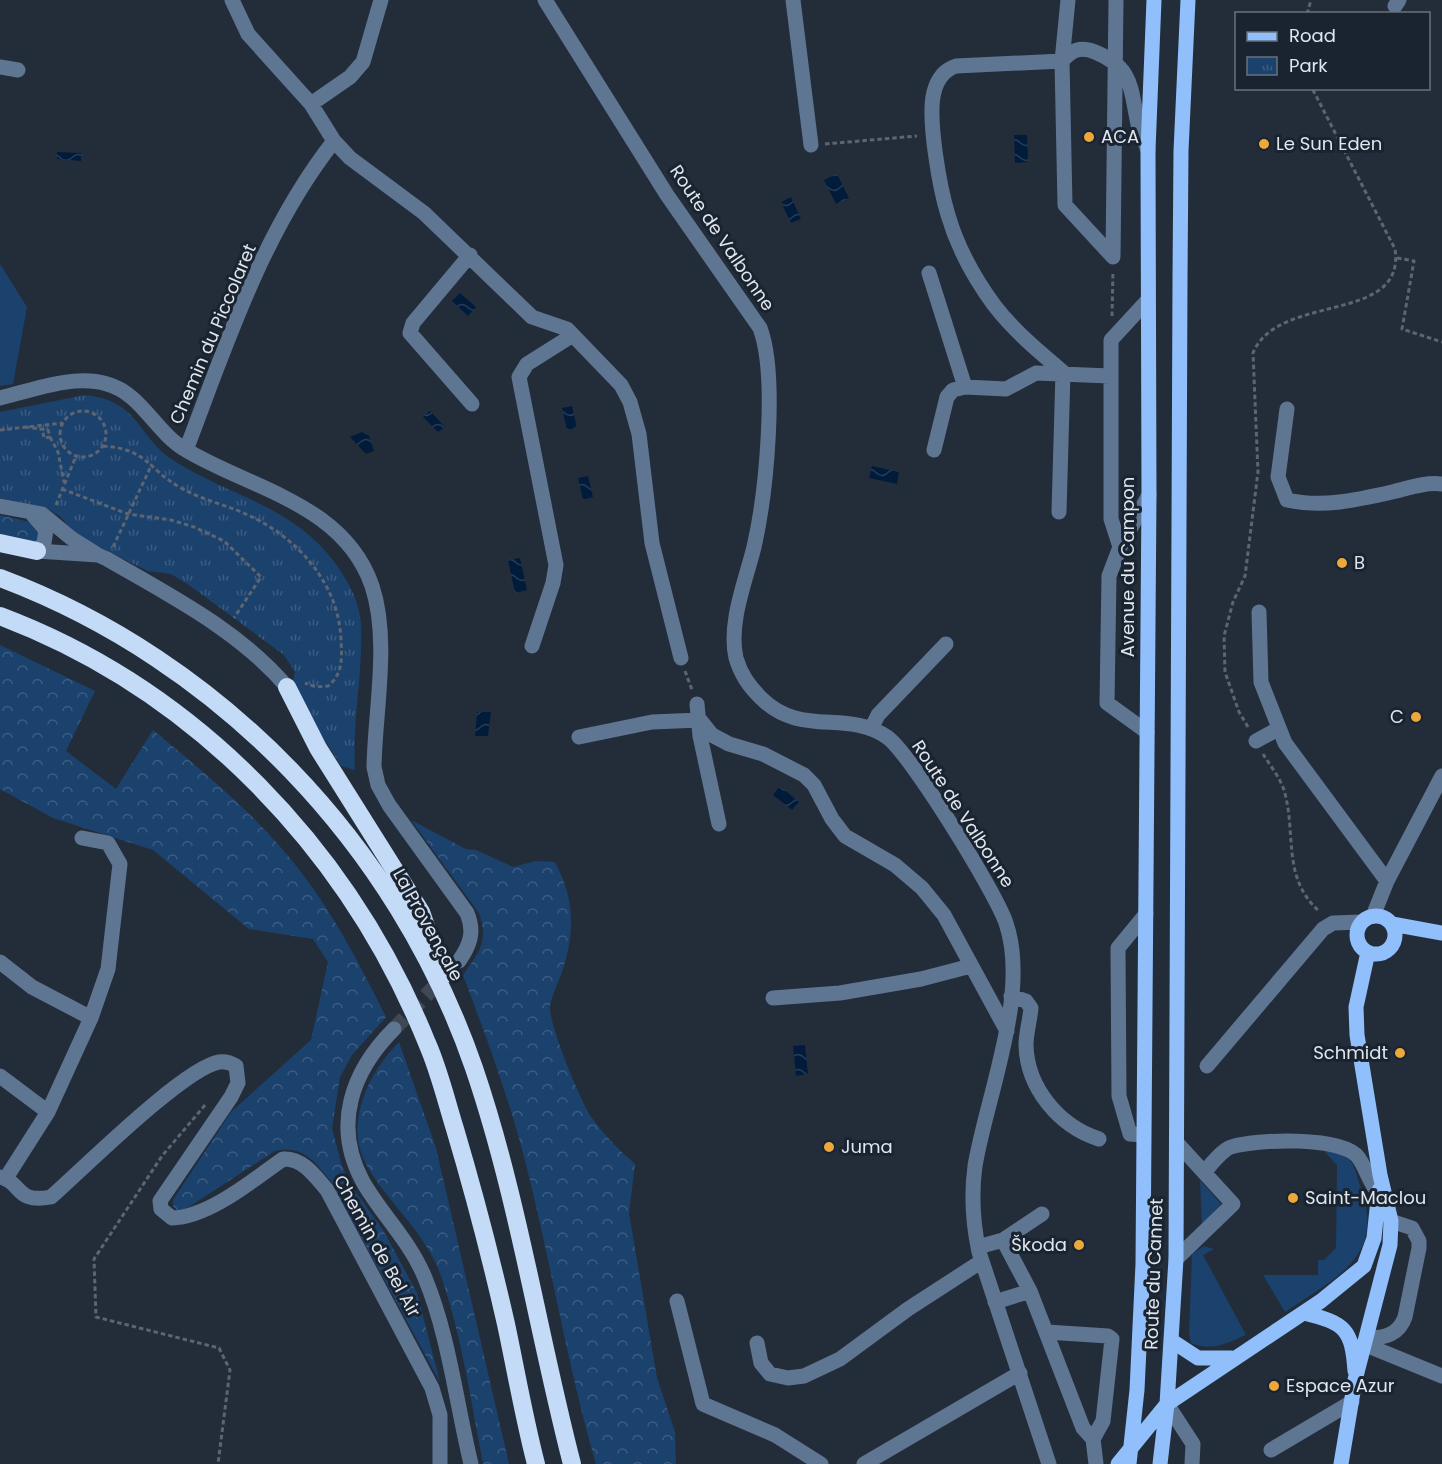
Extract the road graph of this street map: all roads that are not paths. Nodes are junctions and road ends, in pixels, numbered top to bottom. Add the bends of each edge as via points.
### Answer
1 (232, 0) edge
2 (381, 0) edge
3 (545, 0) edge
4 (792, 0) edge
5 (1068, 0) edge
6 (1116, 0) edge
7 (1154, 0) edge
8 (1188, 0) edge
9 (1062, 60) junction
10 (1114, 61) junction
11 (0, 67) edge
12 (18, 70) dead end
13 (311, 104) junction
14 (334, 141) junction
15 (811, 145) road end
16 (1148, 150) junction
17 (470, 255) junction
18 (929, 273) dead end
19 (1147, 301) junction
20 (573, 335) junction
21 (1063, 372) junction
22 (1110, 376) junction
23 (965, 387) junction
24 (0, 398) edge
25 (472, 404) dead end
26 (1287, 409) dead end
27 (186, 450) junction
28 (934, 450) dead end
29 (1442, 484) edge
30 (1149, 495) junction
31 (0, 506) edge
32 (28, 511) junction
33 (1059, 512) dead end
34 (0, 543) edge
35 (1120, 547) junction
36 (37, 551) junction
37 (103, 557) junction
38 (0, 578) edge
39 (1259, 612) dead end
40 (0, 616) edge
41 (946, 644) dead end
42 (532, 646) dead end
43 (681, 658) road end
44 (287, 687) joint
45 (698, 712) junction
46 (871, 729) junction
47 (1278, 729) junction
48 (1147, 732) junction
49 (579, 737) dead end
50 (1256, 741) dead end
51 (1442, 776) edge
52 (719, 824) dead end
53 (82, 838) dead end
54 (1387, 881) junction
55 (1146, 914) junction
56 (1368, 919) junction
57 (1392, 924) junction
58 (1442, 933) edge
59 (1368, 952) junction
60 (459, 961) tunnel mouth
61 (0, 962) edge
62 (971, 966) junction
63 (1011, 996) junction
64 (773, 998) dead end
65 (91, 1018) junction
66 (456, 1020) junction
67 (394, 1029) tunnel mouth
68 (1007, 1031) junction
69 (1207, 1066) dead end
70 (0, 1076) edge
71 (48, 1112) junction
72 (1143, 1135) junction
73 (1099, 1139) dead end
74 (1178, 1144) junction
75 (1204, 1172) junction
76 (1380, 1175) junction
77 (3, 1178) edge
78 (1378, 1193) junction
79 (1042, 1214) dead end
80 (1391, 1221) junction
81 (1003, 1240) junction
82 (980, 1254) junction
83 (1176, 1259) junction
84 (1030, 1291) junction
85 (677, 1301) dead end
86 (995, 1302) junction
87 (1304, 1313) junction
88 (1047, 1332) junction
89 (1172, 1341) junction
90 (1367, 1341) junction
91 (757, 1343) dead end
92 (1234, 1357) junction
93 (1020, 1373) junction
94 (1442, 1376) edge
95 (1355, 1380) junction
96 (1352, 1402) junction
97 (1167, 1404) junction
98 (1093, 1439) junction
99 (1131, 1446) junction
100 (1271, 1450) dead end
101 (440, 1464) edge
102 (471, 1464) edge
103 (536, 1464) edge
104 (572, 1464) edge
105 (821, 1464) edge
106 (864, 1464) edge
107 (1049, 1464) edge
108 (1096, 1464) edge
109 (1118, 1464) edge
110 (1129, 1464) edge
111 (1160, 1464) edge
112 (1192, 1464) edge
113 (1340, 1464) edge

1 - 13 street via 248,34
2 - 13 street via 363,63
3 - 46 street, Route de Valbonne via 668,195 748,310 766,344 769,392 760,517 735,627 735,653 743,677 770,707 792,719
4 - 15 street
5 - 9 street
6 - 10 street
7 - 16 main road, Avenue du Campon
8 - 74 main road, Route du Cannet via 1181,151
9 - 10 street via 1078,49
9 - 10 street via 1065,205 1113,257
9 - 21 street via 950,68 933,94 934,134 948,215 975,274 994,304 1029,345
10 - 16 street via 1132,85 1138,126
11 - 12 street
13 - 14 street
14 - 17 street
14 - 27 street, Chemin du Piccolaret via 290,208 249,288
16 - 19 main road, Avenue du Campon
17 - 20 street via 532,317 558,325
17 - 25 street via 413,323 410,333
18 - 23 street
19 - 22 street via 1111,340
19 - 30 main road, Avenue du Campon
20 - 42 street via 527,364 519,377 556,565
20 - 43 street via 621,385 630,402 639,434 652,543
21 - 22 street
21 - 23 street via 1036,373 1006,389
21 - 33 street
22 - 35 street via 1111,519
23 - 28 street via 953,390 947,397
24 - 27 street via 77,380 107,384 132,397 168,437
26 - 29 street via 1278,477 1287,500 1311,505
27 - 60 street via 316,515 363,566 372,585 381,642 374,767 378,785 467,913 471,937
30 - 35 street
30 - 48 main road, Avenue du Campon
31 - 32 street
32 - 36 street via 46,530 44,543
32 - 37 street via 51,519 71,538
34 - 36 highway
35 - 48 street via 1109,576 1107,703
36 - 37 street
37 - 44 street via 224,632
38 - 66 highway, La Provençale via 130,639 202,688 269,747 352,841 389,894
39 - 47 street via 1261,682
40 - 103 highway via 33,628 111,670 215,745 309,838 366,920 428,1044 446,1098 475,1201
41 - 46 street via 878,715
44 - 66 highway via 318,748 421,912
45 - 49 street
45 - 52 street
45 - 62 street via 712,735 763,754 810,780 845,836 895,865 934,901
46 - 63 street, Route de Valbonne via 888,738 903,754 1000,909 1012,944
47 - 50 street
47 - 54 street via 1284,743
48 - 55 main road, Avenue du Campon
51 - 54 street
53 - 65 street via 108,843 120,864 108,969
54 - 56 street
55 - 72 main road, Avenue du Campon
55 - 72 street via 1118,948 1119,1096 1130,1134
56 - 57 main road via 1384,917
56 - 59 main road via 1357,938
56 - 69 street via 1333,923 1323,929
57 - 58 main road
57 - 59 main road via 1395,936 1390,947 1380,953
59 - 76 main road via 1356,1007 1357,1035
61 - 65 street via 32,987
62 - 64 street via 840,993
62 - 68 street
63 - 68 street, Route de Valbonne
63 - 73 street via 1026,1001 1030,1008 1028,1062 1039,1091 1073,1129
65 - 71 street
66 - 104 highway, La Provençale via 503,1171
67 - 102 street via 359,1074 351,1096 350,1145 362,1181 425,1277 438,1315
68 - 82 street, Route de Valbonne via 975,1168 973,1199
70 - 71 street
71 - 77 street
72 - 99 main road, Route du Cannet via 1142,1319
74 - 75 street
74 - 83 main road, Route du Cannet
75 - 78 street via 1230,1147 1285,1141 1339,1145 1357,1156
75 - 83 street via 1233,1204
76 - 78 main road
76 - 80 main road
77 - 101 street, Chemin de Bel Air via 26,1197 51,1197 185,1079 218,1062 230,1062 236,1066 238,1083 160,1201 161,1209 172,1218 197,1213 283,1159 299,1162 313,1173 327,1190 432,1388 440,1415
78 - 87 main road via 1374,1238 1364,1266
79 - 81 street
80 - 90 main road via 1386,1267
80 - 90 street via 1412,1228 1419,1241 1407,1307 1396,1332
81 - 82 street
81 - 84 street
82 - 86 street, Route de Valbonne
82 - 91 street via 840,1359 804,1376 770,1374 761,1363
83 - 89 main road, Route du Cannet
84 - 86 street
84 - 88 street
85 - 105 street via 703,1404 775,1435
86 - 93 street, Route de Valbonne
87 - 92 main road
87 - 95 main road via 1344,1328 1351,1338
88 - 98 street via 1083,1428
88 - 98 street via 1112,1339 1103,1421
89 - 92 main road via 1198,1358
89 - 97 main road, Route du Cannet
90 - 94 street
90 - 95 main road
92 - 97 main road
93 - 106 street
93 - 107 street, Route de Valbonne
95 - 96 main road
96 - 100 street
96 - 113 main road
97 - 99 main road
97 - 111 main road, Route du Cannet
97 - 112 street via 1193,1444
98 - 108 street
99 - 109 main road
99 - 110 main road, Route du Cannet

